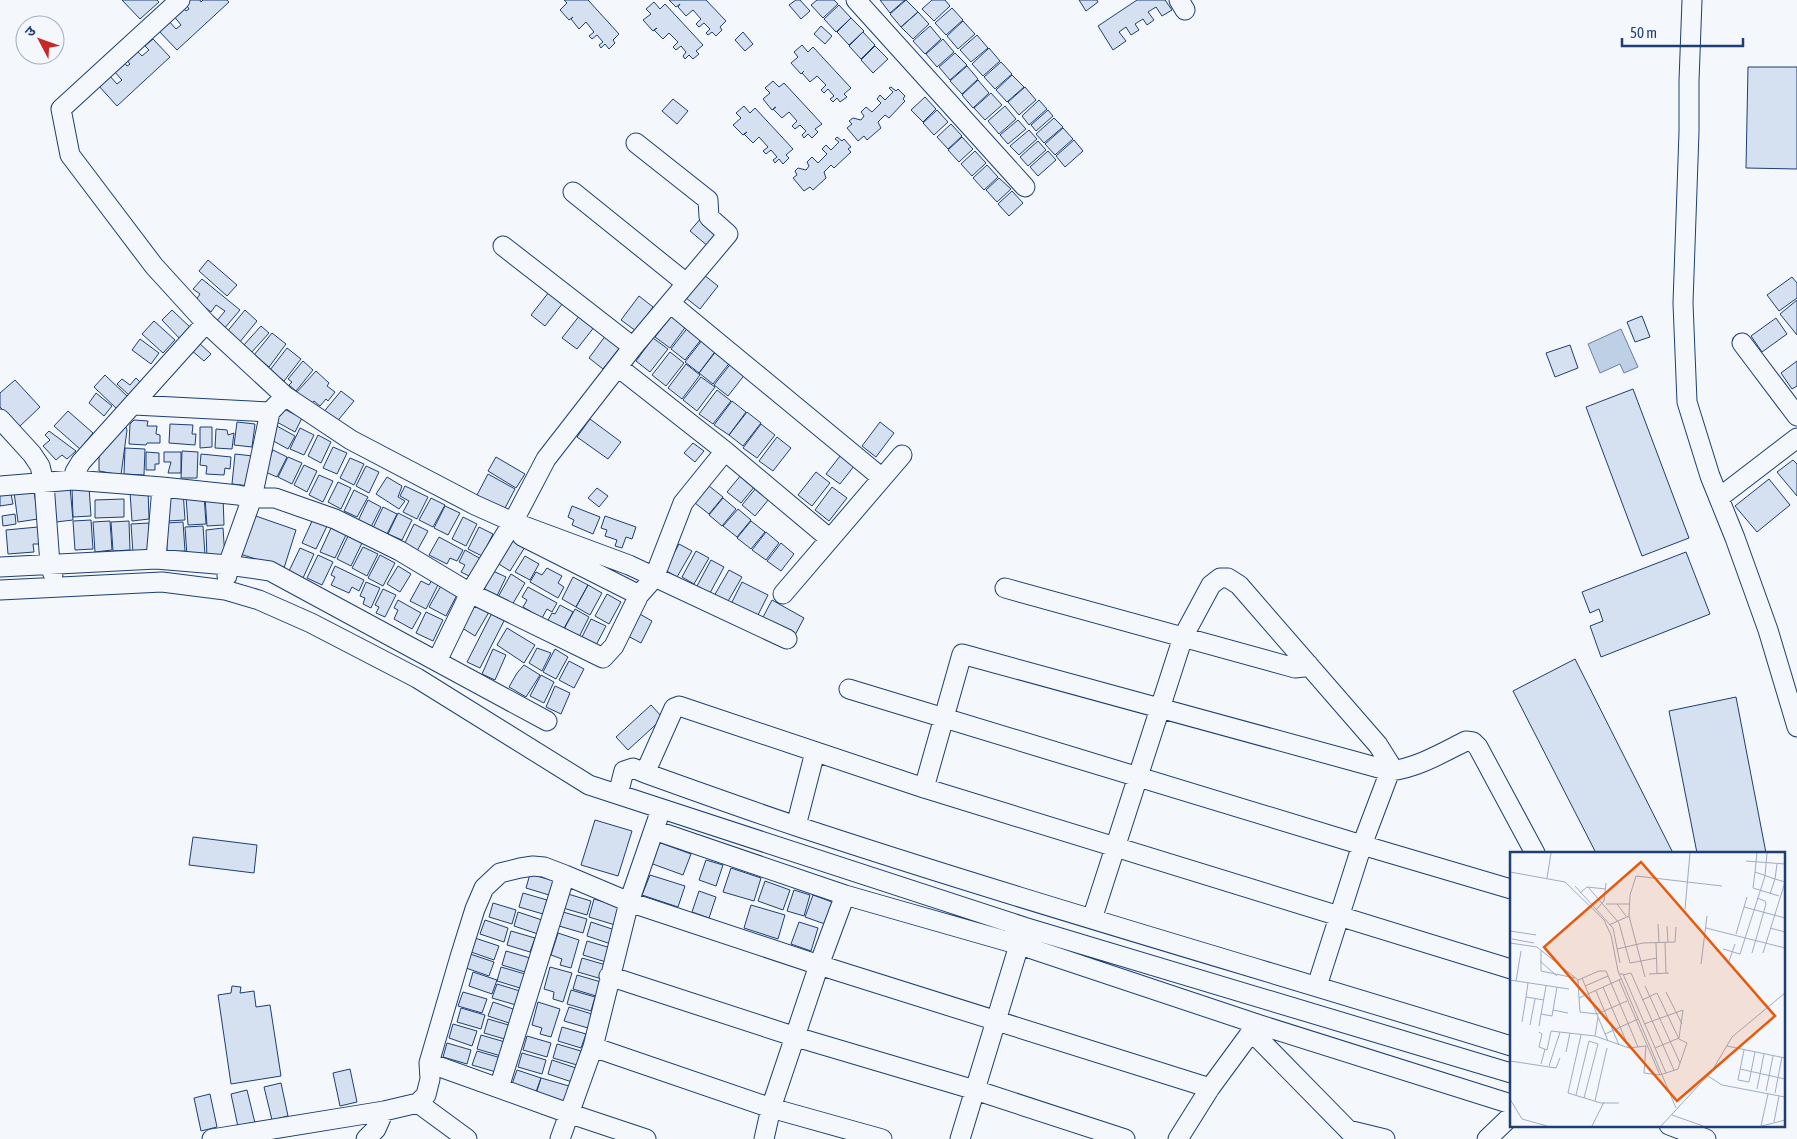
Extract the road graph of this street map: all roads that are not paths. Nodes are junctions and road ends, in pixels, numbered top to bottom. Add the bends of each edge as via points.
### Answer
1 (180, 0) edge
2 (856, 0) edge
3 (1692, 0) edge
4 (636, 143) dead end
5 (1025, 188) dead end
6 (573, 192) dead end
7 (502, 246) dead end
8 (686, 283) junction
9 (670, 303) junction
10 (206, 323) junction
11 (1742, 342) dead end
12 (633, 347) junction
13 (618, 367) junction
14 (285, 396) junction
15 (134, 404) junction
16 (270, 412) junction
17 (1797, 416) edge
18 (0, 419) edge
19 (1797, 438) edge
20 (725, 451) junction
21 (902, 455) dead end
22 (882, 478) junction
23 (73, 480) junction
24 (44, 483) junction
25 (0, 486) edge
26 (162, 487) junction
27 (1720, 497) junction
28 (252, 498) junction
29 (510, 525) junction
30 (830, 538) junction
31 (156, 559) junction
32 (50, 564) junction
33 (228, 565) junction
34 (0, 567) edge
35 (654, 578) junction
36 (56, 588) junction
37 (1005, 588) dead end
38 (0, 590) edge
39 (225, 590) junction
40 (470, 593) junction
41 (783, 594) dead end
42 (639, 595) junction
43 (1183, 637) junction
44 (787, 639) dead end
45 (437, 661) junction
46 (1308, 664) junction
47 (849, 689) dead end
48 (1160, 707) junction
49 (944, 718) junction
50 (547, 721) dead end
51 (1797, 727) edge
52 (816, 752) junction
53 (1390, 771) junction
54 (645, 773) junction
55 (1138, 777) junction
56 (924, 788) junction
57 (618, 794) junction
58 (661, 809) junction
59 (796, 826) junction
60 (654, 830) junction
61 (1362, 845) junction
62 (1116, 846) junction
63 (1534, 852) edge
64 (565, 874) junction
65 (1510, 889) edge
66 (845, 896) junction
67 (629, 902) junction
68 (1339, 917) junction
69 (1092, 919) junction
70 (1022, 936) junction
71 (819, 965) junction
72 (1510, 969) edge
73 (609, 976) junction
74 (1317, 986) junction
75 (996, 1020) junction
76 (1254, 1028) junction
77 (796, 1037) junction
78 (1510, 1046) edge
79 (593, 1047) junction
80 (430, 1063) junction
81 (1510, 1073) edge
82 (499, 1088) junction
83 (1210, 1088) junction
84 (975, 1090) junction
85 (418, 1104) junction
86 (1510, 1104) edge
87 (771, 1108) junction
88 (384, 1111) junction
89 (568, 1113) junction
90 (1510, 1117) edge
91 (1672, 1126) edge
92 (1353, 1134) edge
93 (212, 1139) edge
94 (366, 1139) edge
95 (467, 1139) edge
96 (560, 1139) edge
97 (646, 1139) edge
98 (764, 1139) edge
99 (882, 1139) edge
100 (960, 1139) edge
101 (1125, 1139) edge
102 (1178, 1139) edge
103 (1385, 1139) edge
104 (1487, 1139) edge
105 (1706, 1139) edge

1 - 10 street via 61,109 70,155 154,266
2 - 5 street
3 - 27 street via 1683,303 1687,402 1710,476
4 - 8 street via 708,200 709,217 728,234
6 - 8 street
7 - 12 street
8 - 9 street
9 - 12 street
9 - 22 street
10 - 14 street
10 - 15 street
11 - 17 street
12 - 13 street
13 - 20 street
13 - 29 street via 546,459
14 - 16 street
14 - 29 street via 351,440
15 - 16 street
15 - 23 street via 81,462
16 - 28 street
18 - 24 street via 32,454 40,466
19 - 27 street
20 - 30 street
20 - 35 street via 683,503
21 - 22 street
22 - 30 street
23 - 24 street
23 - 26 street
24 - 25 street
24 - 32 street
26 - 28 street
26 - 31 street
27 - 51 street via 1768,630
28 - 33 street
28 - 40 street via 274,498 335,519 400,551
29 - 35 street via 629,565
29 - 40 street
29 - 42 street
30 - 41 street
31 - 32 street
31 - 33 street
32 - 34 street
32 - 36 street
33 - 39 street
33 - 45 street via 270,571
35 - 42 street
35 - 44 street
36 - 38 street
36 - 39 street via 162,582
37 - 43 street
39 - 57 street via 311,623 408,674 589,785
40 - 42 street via 604,658 614,646
40 - 45 street
43 - 46 street via 1295,668
43 - 46 street via 1212,585 1220,578 1228,578 1239,585
43 - 48 street
45 - 50 street
46 - 53 street via 1387,757
47 - 49 street
48 - 49 street via 962,654
48 - 53 street
48 - 55 street
49 - 55 street
49 - 56 street
52 - 54 street via 679,706 674,708
52 - 56 street
52 - 59 street
53 - 61 street
53 - 63 street via 1404,770 1466,742 1473,742
54 - 57 street via 633,768 624,771
54 - 59 street
55 - 61 street
55 - 62 street
56 - 62 street
57 - 58 street
58 - 60 street
58 - 70 street
59 - 69 street
60 - 66 street
60 - 67 street
61 - 65 street
61 - 68 street
62 - 68 street
62 - 69 street
64 - 67 street
64 - 80 street via 544,867 520,868 500,873 484,888 460,957
64 - 82 street
66 - 70 street
66 - 71 street
67 - 71 street
67 - 73 street
68 - 72 street
68 - 74 street
69 - 74 street
70 - 75 street
70 - 76 street
70 - 81 street
71 - 75 street
71 - 77 street
73 - 77 street
73 - 79 street
74 - 78 street
75 - 83 street
75 - 84 street
76 - 83 street
76 - 86 street
76 - 92 street
77 - 84 street
77 - 87 street
79 - 87 street
79 - 89 street
80 - 82 street
80 - 85 street via 426,1095
82 - 89 street
83 - 102 street
84 - 100 street
84 - 101 street
85 - 88 street
85 - 95 street
87 - 98 street
87 - 99 street
88 - 93 street
88 - 94 street via 376,1129
89 - 96 street
89 - 97 street
90 - 104 street
91 - 105 street
92 - 103 street

